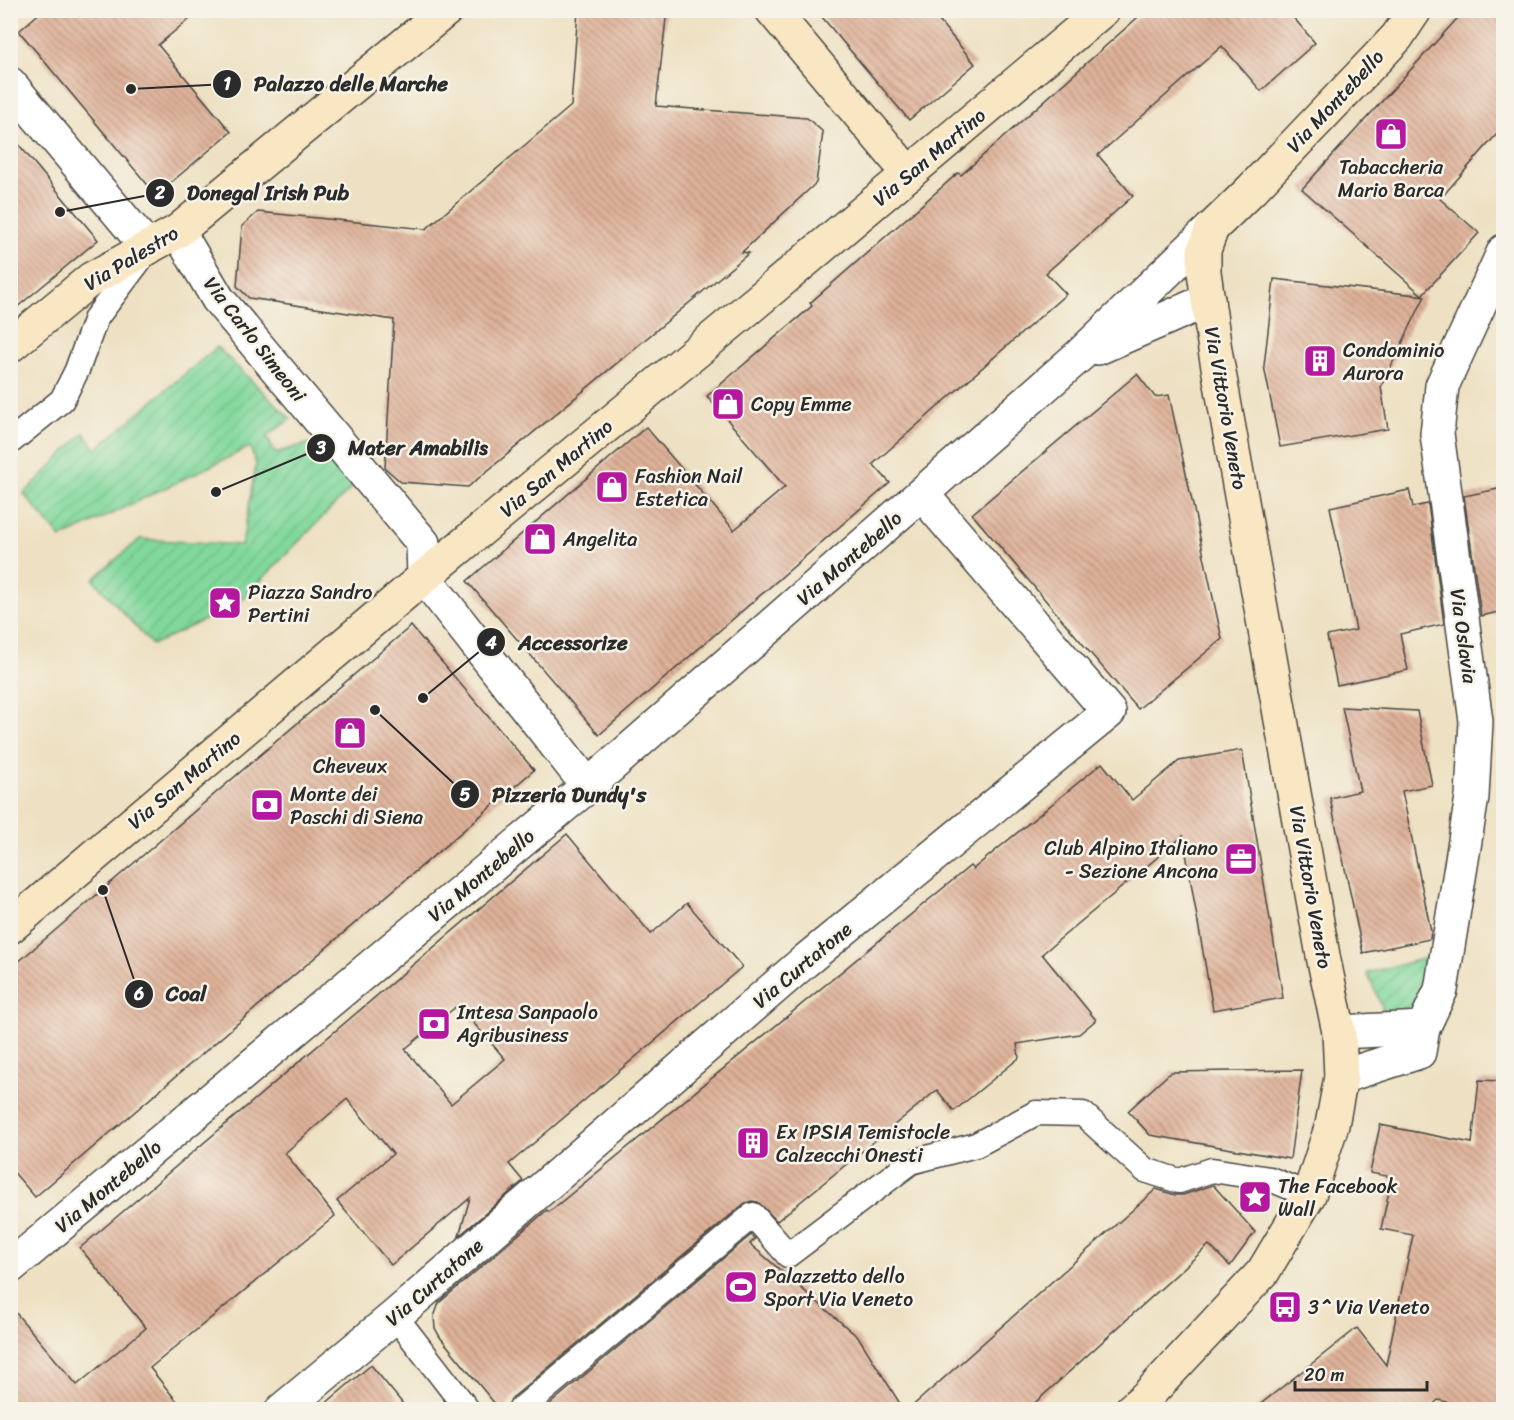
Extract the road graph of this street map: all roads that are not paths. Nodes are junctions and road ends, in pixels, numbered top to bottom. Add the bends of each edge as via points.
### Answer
1 (446, 10) edge
2 (772, 10) edge
3 (1103, 10) edge
4 (1415, 10) edge
5 (10, 84) edge
6 (909, 174) junction
7 (1252, 189) junction
8 (1212, 228) junction
9 (178, 231) junction
10 (148, 248) junction
11 (1503, 251) edge
12 (1208, 300) junction
13 (10, 346) edge
14 (1080, 355) junction
15 (10, 442) edge
16 (922, 494) junction
17 (424, 577) junction
18 (588, 786) junction
19 (10, 927) edge
20 (1423, 1028) junction
21 (1340, 1032) junction
22 (1341, 1077) junction
23 (1309, 1195) junction
24 (10, 1267) edge
25 (395, 1316) junction
26 (467, 1409) edge
27 (282, 1410) edge
28 (520, 1410) edge
29 (1131, 1410) edge

1 - 9 street, Via Palestro
2 - 6 street
3 - 6 street, Via San Martino
4 - 7 street, Via Montebello via 1397,37
5 - 10 street
6 - 17 street, Via San Martino
7 - 8 street, Via Montebello
7 - 12 street, Via Montebello
8 - 12 street via 1204,250
8 - 14 street, Via Montebello
9 - 10 street, Via Palestro
9 - 17 street, Via Carlo Simeoni via 218,299 423,543
10 - 13 street, Via Palestro via 91,279
10 - 15 lane via 96,318 62,400
11 - 20 street, Via Oslavia via 1442,386 1437,434 1476,721 1472,797 1441,990
12 - 14 street, Via Montebello
12 - 21 street, Via Vittorio Veneto via 1281,725
14 - 16 street, Via Montebello
16 - 18 street, Via Montebello
16 - 25 street, Via Curtatone via 1109,712 805,961
17 - 18 street
17 - 19 street, Via San Martino
18 - 24 street, Via Montebello
20 - 21 street
20 - 22 street, Via Oslavia via 1419,1052
21 - 22 street, Via Vittorio Veneto
22 - 23 street, Via Vittorio Veneto via 1332,1125
23 - 28 lane via 1270,1179 1212,1170 1179,1181 1145,1170 1083,1114 1036,1113 976,1146 911,1162 788,1255 753,1215
23 - 29 street, Via Vittorio Veneto via 1263,1272
25 - 26 lane
25 - 27 street, Via Curtatone

